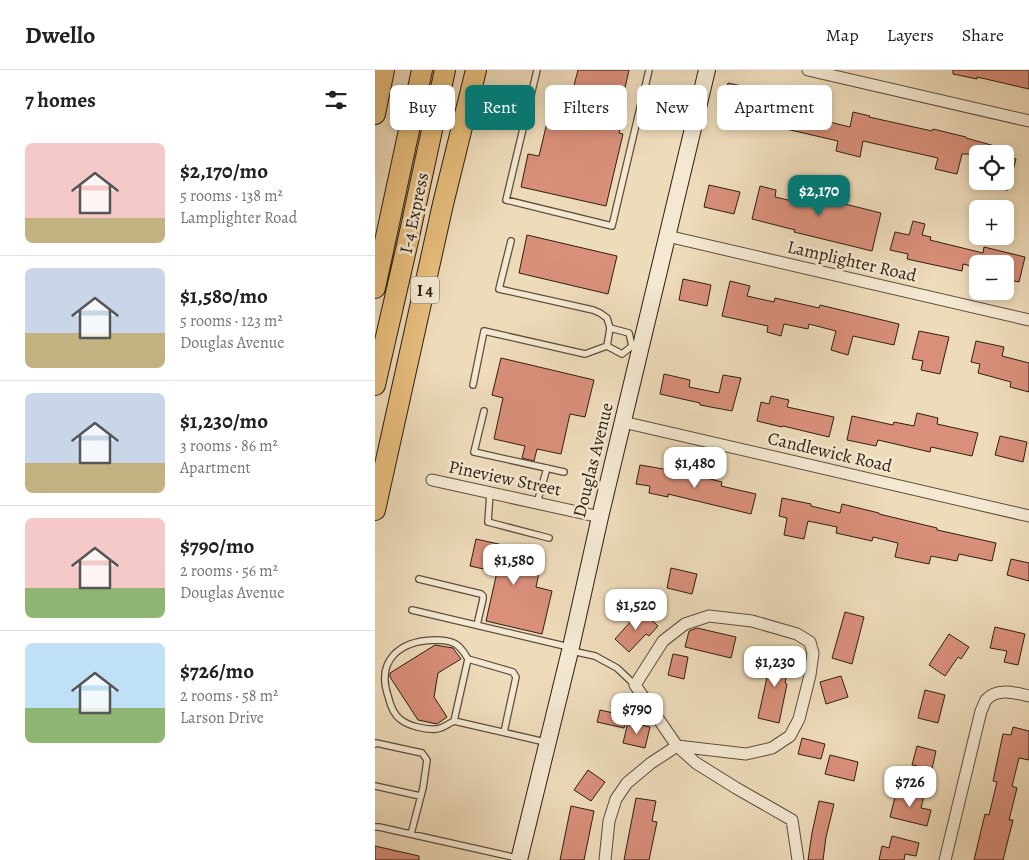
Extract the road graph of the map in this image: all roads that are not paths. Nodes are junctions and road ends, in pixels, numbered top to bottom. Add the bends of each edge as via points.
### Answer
1 (383, 70) edge
2 (422, 70) edge
3 (445, 70) edge
4 (476, 70) edge
5 (537, 70) edge
6 (649, 70) edge
7 (707, 70) edge
8 (808, 70) edge
9 (375, 114) edge
10 (1029, 121) edge
11 (667, 236) junction
12 (511, 241) dead end
13 (375, 288) edge
14 (1029, 320) edge
15 (610, 328) junction
16 (607, 346) junction
17 (636, 347) junction
18 (473, 384) dead end
19 (375, 385) edge
20 (484, 411) dead end
21 (623, 422) junction
22 (547, 468) junction
23 (564, 472) dead end
24 (432, 480) dead end
25 (490, 493) junction
26 (537, 503) junction
27 (375, 510) edge
28 (1029, 516) edge
29 (600, 517) junction
30 (549, 538) dead end
31 (419, 579) dead end
32 (412, 610) dead end
33 (477, 625) junction
34 (570, 648) junction
35 (467, 659) junction
36 (635, 684) junction
37 (1029, 696) edge
38 (454, 721) junction
39 (505, 732) junction
40 (547, 742) junction
41 (375, 744) edge
42 (677, 746) junction
43 (375, 786) edge
44 (420, 796) junction
45 (375, 827) edge
46 (411, 834) junction
47 (519, 859) edge
48 (605, 860) edge
49 (798, 860) edge
50 (945, 860) edge

1 - 9 highway
2 - 13 highway, I-4 Express
3 - 19 highway, I-4 Express
4 - 27 highway, I 4
5 - 6 lane via 507,200 612,226
7 - 11 main road, Douglas Avenue
8 - 10 street
11 - 14 street, Lamplighter Road
11 - 17 main road, Douglas Avenue
12 - 15 lane via 499,289 593,310 607,318
15 - 16 lane
15 - 17 lane via 629,333
16 - 17 lane via 622,354
16 - 18 lane via 585,354 484,331
17 - 21 main road, Douglas Avenue
20 - 22 lane via 474,452
21 - 28 street, Candlewick Road
21 - 29 main road, Douglas Avenue
22 - 23 lane
22 - 26 lane
24 - 25 street, Pineview Street
25 - 26 street, Pineview Street
25 - 30 lane via 488,522
26 - 29 street, Pineview Street
29 - 34 main road, Douglas Avenue
31 - 33 lane via 481,594 483,599
32 - 33 lane
33 - 34 lane
34 - 36 lane via 617,668
34 - 40 main road, Douglas Avenue
35 - 38 lane
35 - 38 lane via 457,644 433,640 405,647 390,658 386,666 385,685 399,719 411,726 436,729
35 - 39 lane via 510,670 516,677
36 - 42 street
36 - 42 street via 663,641 685,624 709,616 752,621 797,634 810,642 813,653 810,675 799,719 790,736 772,748 746,754
37 - 50 street via 998,693 987,700 981,711
38 - 39 lane
39 - 40 lane
40 - 47 main road, Douglas Avenue
41 - 44 lane via 422,753 427,760
42 - 48 street via 627,783 616,799 609,821
42 - 49 street via 696,763 792,820
43 - 44 lane
44 - 46 lane
45 - 46 lane
46 - 47 lane

